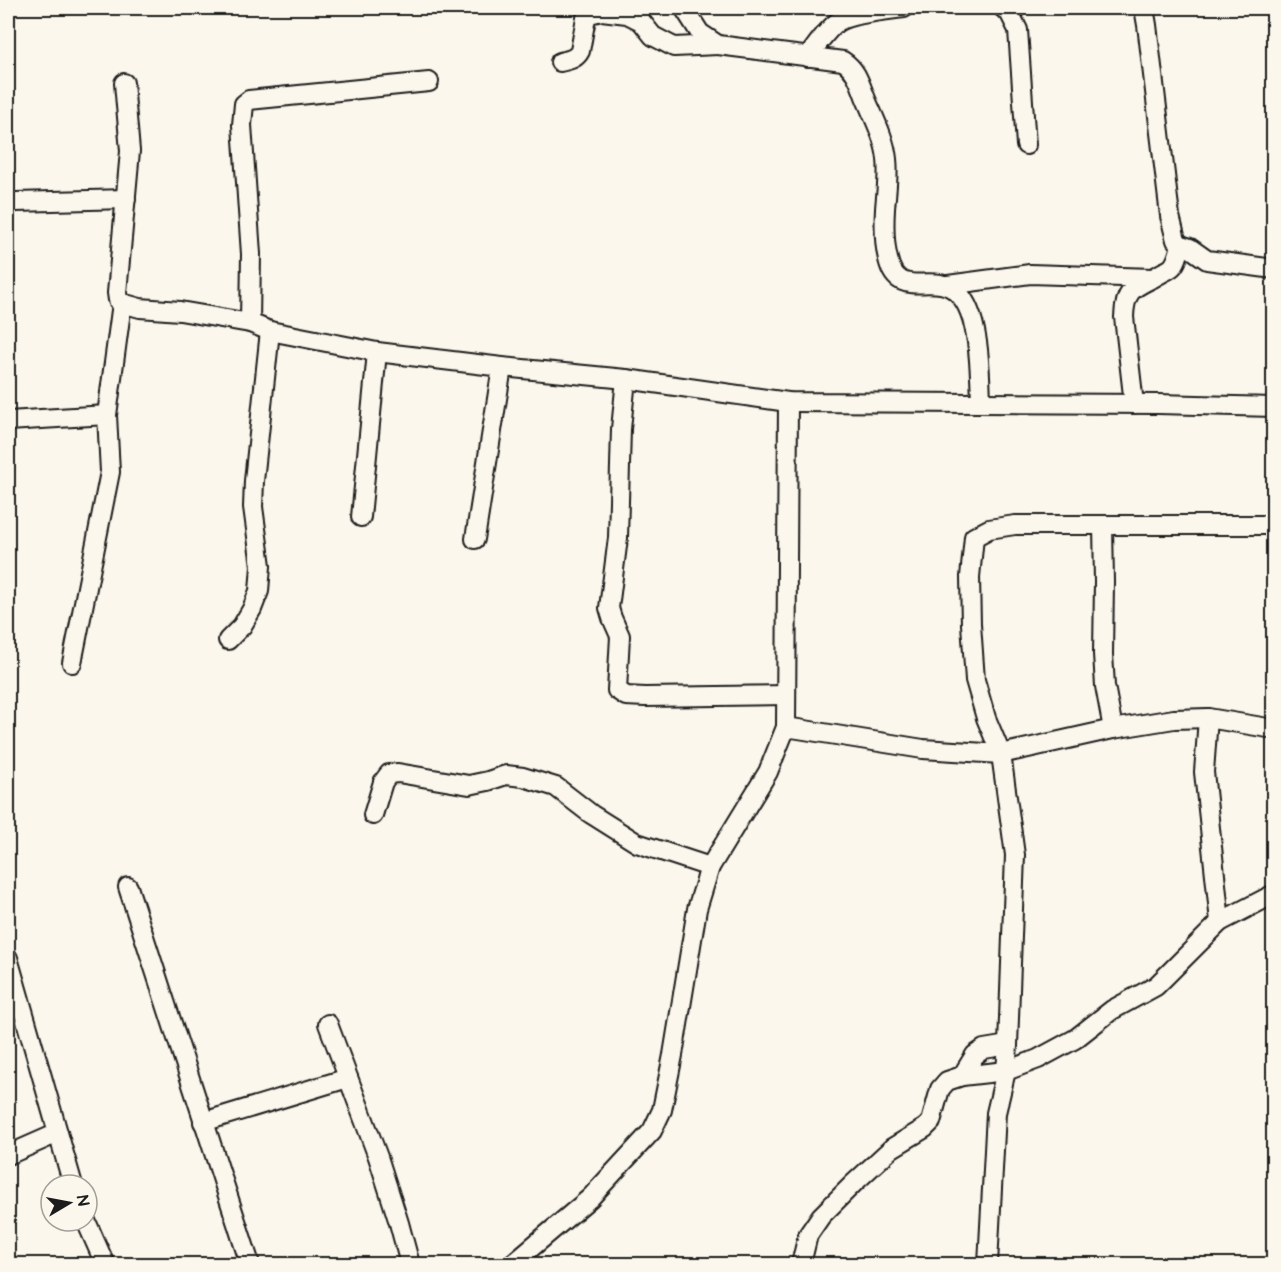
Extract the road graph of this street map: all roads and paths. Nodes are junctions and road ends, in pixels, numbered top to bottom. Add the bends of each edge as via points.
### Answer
1 (684, 8) edge
2 (904, 8) edge
3 (1003, 8) edge
4 (1144, 8) edge
5 (718, 45) junction
6 (808, 57) junction
7 (560, 62) dead end
8 (429, 82) dead end
9 (124, 83) dead end
10 (1026, 145) dead end
11 (126, 199) junction
12 (8, 204) edge
13 (1181, 245) junction
14 (1274, 269) edge
15 (1154, 278) junction
16 (948, 285) junction
17 (122, 303) junction
18 (250, 323) junction
19 (270, 331) junction
20 (377, 352) junction
21 (502, 367) junction
22 (626, 379) junction
23 (788, 402) junction
24 (981, 403) junction
25 (1134, 404) junction
26 (1274, 406) edge
27 (107, 415) junction
28 (8, 421) edge
29 (361, 517) dead end
30 (1103, 525) junction
31 (1274, 525) edge
32 (475, 539) dead end
33 (228, 640) dead end
34 (72, 663) dead end
35 (786, 695) junction
36 (1209, 718) junction
37 (786, 727) junction
38 (1113, 729) junction
39 (1274, 729) edge
40 (1001, 754) junction
41 (373, 815) dead end
42 (710, 867) junction
43 (128, 887) dead end
44 (1274, 894) edge
45 (1220, 922) junction
46 (8, 958) edge
47 (328, 1024) dead end
48 (1008, 1045) junction
49 (1006, 1071) junction
50 (962, 1076) junction
51 (348, 1078) junction
52 (203, 1122) junction
53 (58, 1133) junction
54 (8, 1155) edge
55 (70, 1173) edge
56 (91, 1233) edge
57 (245, 1263) edge
58 (105, 1264) edge
59 (410, 1264) edge
60 (512, 1264) edge
61 (801, 1264) edge
62 (988, 1264) edge

1 - 5 street via 700,33
2 - 6 street via 839,21
3 - 10 street via 1018,30
4 - 13 street via 1170,216
5 - 6 street
5 - 7 street via 674,47 653,36 641,21 627,14 602,11 586,18 578,55
6 - 16 street via 843,61 854,70 884,142 888,176 884,235 892,275 911,283
8 - 18 street via 249,99 244,104 242,125 252,254
9 - 11 street via 130,151
11 - 12 street
11 - 17 street via 117,293
13 - 14 street via 1207,260
13 - 15 street via 1172,267
15 - 16 street via 1030,274
15 - 25 street via 1128,292 1124,303
16 - 24 street via 959,293 974,323
17 - 18 street
17 - 27 street
18 - 19 street
19 - 20 street
19 - 33 street via 254,481 253,507 261,567 259,591 242,626
20 - 21 street
20 - 29 street
21 - 22 street
21 - 32 street
22 - 23 street
22 - 35 street via 618,538 609,608 620,636 617,690 626,696 645,697
23 - 24 street
23 - 35 street
24 - 25 street
25 - 26 street
27 - 28 street
27 - 34 street via 110,472
30 - 31 street
30 - 38 street via 1103,654
30 - 40 street via 1015,525 988,529 974,537 970,577 975,680
35 - 37 street
36 - 38 street
36 - 39 street
36 - 45 street via 1204,772
37 - 40 street via 923,749
37 - 42 street via 768,772
38 - 40 street
40 - 48 street via 1015,855
41 - 42 street via 388,774 469,785 506,775 524,777 556,787 637,843
42 - 60 street via 697,909 662,1110 652,1131 590,1198
43 - 52 street
44 - 45 street
45 - 49 street via 1156,986 1112,1010 1075,1039
46 - 53 street
47 - 51 street
48 - 49 street
48 - 50 street via 984,1049 975,1055
49 - 50 street
49 - 62 street via 996,1113
50 - 61 street via 947,1081 940,1089 931,1122 925,1128 892,1148 821,1216 808,1235
51 - 52 street
51 - 59 street via 378,1157
52 - 57 street
53 - 54 street
53 - 55 street
56 - 58 street

